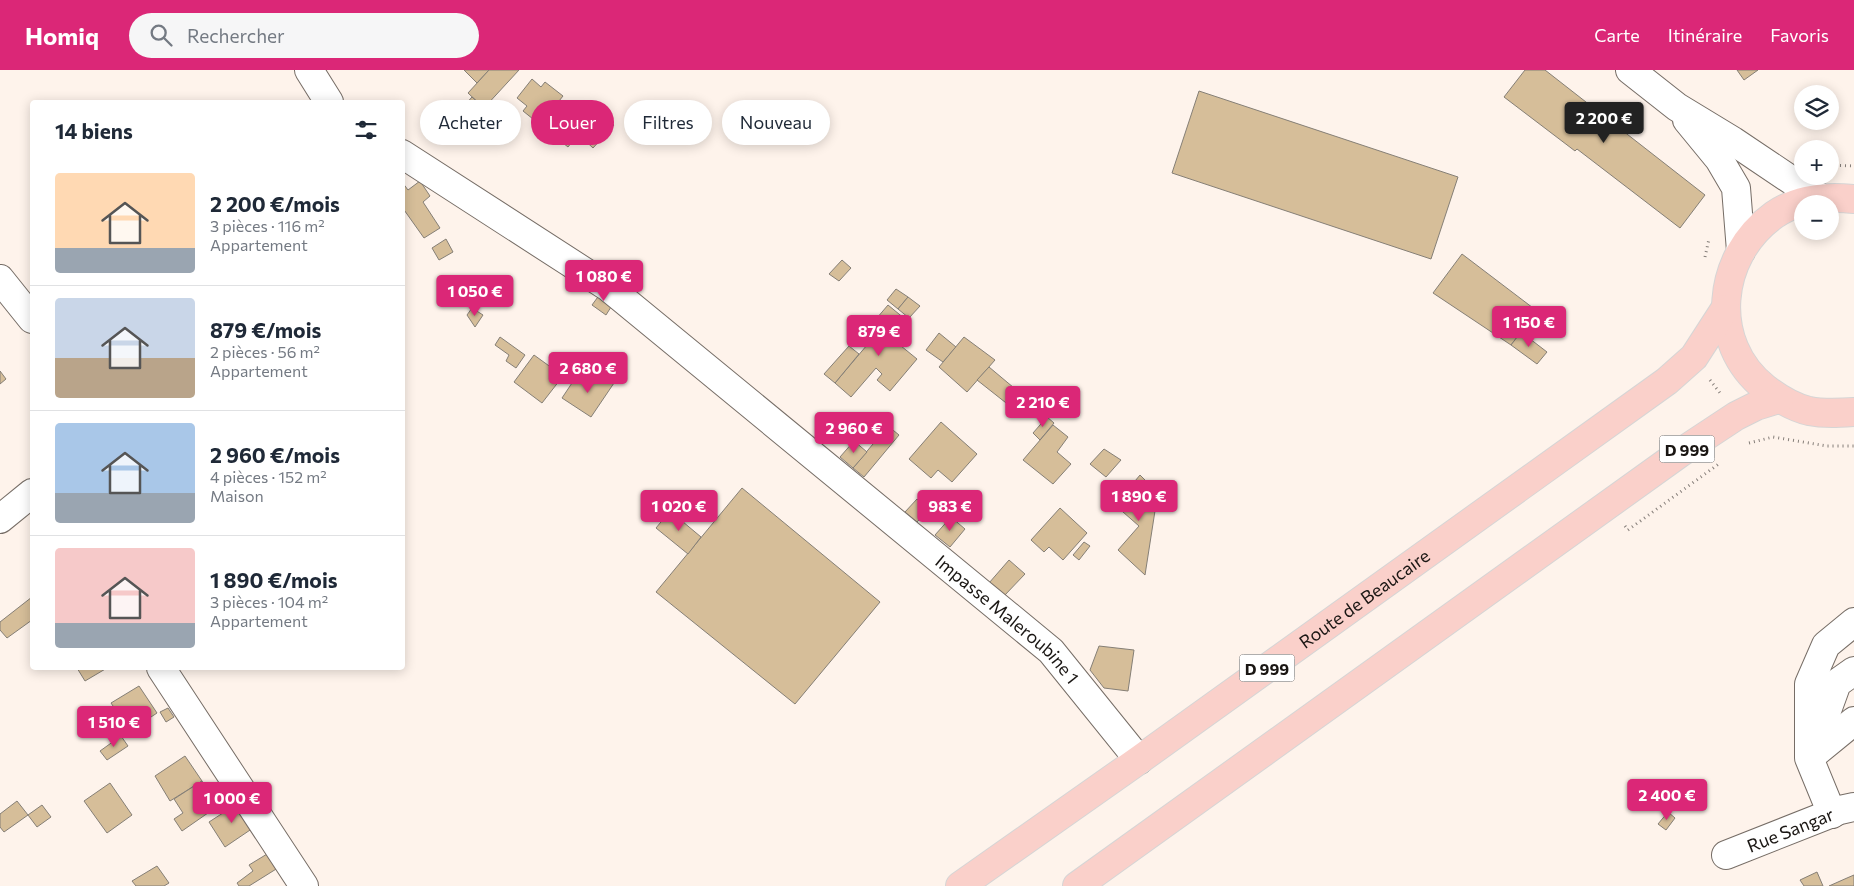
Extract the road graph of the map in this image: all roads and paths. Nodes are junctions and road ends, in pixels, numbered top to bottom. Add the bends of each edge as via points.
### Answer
1 (309, 70) edge
2 (1630, 70) edge
3 (328, 100) edge
4 (1677, 107) junction
5 (405, 156) edge
6 (1839, 165) edge
7 (1854, 166) edge
8 (1816, 195) edge
9 (1839, 197) edge
10 (1854, 199) edge
11 (1794, 206) edge
12 (1741, 251) junction
13 (0, 279) edge
14 (1725, 309) junction
15 (30, 316) edge
16 (1779, 399) junction
17 (1854, 412) edge
18 (30, 495) edge
19 (0, 519) edge
20 (1854, 622) edge
21 (162, 670) edge
22 (1854, 671) edge
23 (1854, 721) edge
24 (1809, 758) junction
25 (1139, 760) junction
26 (1843, 810) edge
27 (1726, 855) dead end
28 (304, 886) edge
29 (960, 886) edge
30 (1077, 886) edge

1 - 3 street
2 - 4 street
4 - 8 street
4 - 12 street via 1719,159 1736,188
5 - 25 street, Impasse Maleroubine 1 via 608,287 1051,651
6 - 7 path
9 - 10 main road
11 - 12 main road via 1756,230
12 - 14 main road via 1729,279
13 - 15 street
14 - 16 main road via 1730,337 1740,359 1754,379
14 - 25 main road, Route de Beaucaire / D 999 via 1694,357 1667,381
16 - 17 main road via 1808,411 1829,414
16 - 30 main road, D 999 via 1736,416 1680,453
18 - 19 street
20 - 24 street via 1826,645 1809,684
21 - 28 street
22 - 24 street via 1837,683
23 - 24 street
24 - 26 street
25 - 29 main road, Route de Beaucaire / D 999
26 - 27 street, Rue Sangar

